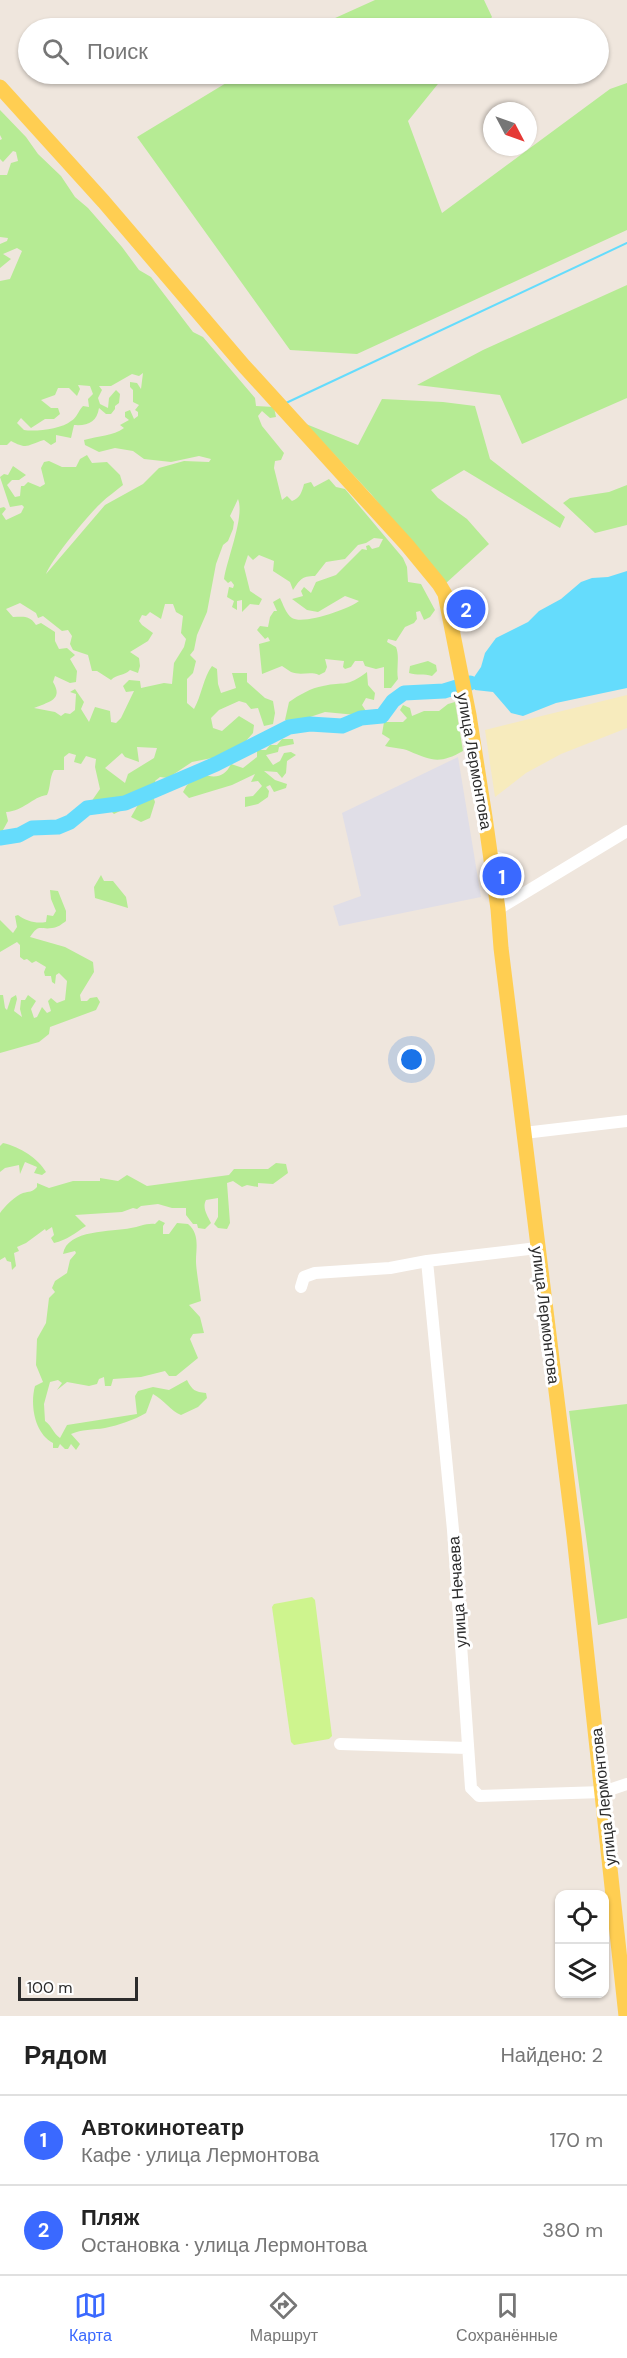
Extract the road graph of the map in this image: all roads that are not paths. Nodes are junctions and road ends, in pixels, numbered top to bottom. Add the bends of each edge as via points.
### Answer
1 (0, 87) edge
2 (627, 831) edge
3 (498, 902) junction
4 (627, 1121) edge
5 (524, 1133) junction
6 (537, 1248) junction
7 (427, 1261) junction
8 (301, 1287) dead end
9 (340, 1744) dead end
10 (467, 1748) junction
11 (627, 1784) edge
12 (603, 1792) junction
13 (626, 2016) edge

1 - 3 main road, улица Лермонтова via 440,584 451,616
2 - 3 street
3 - 5 main road, улица Лермонтова
4 - 5 street
5 - 6 main road, улица Лермонтова
6 - 7 street
6 - 12 main road, улица Лермонтова
7 - 8 street via 390,1268 315,1273 304,1277
7 - 10 street, улица Нечаева via 453,1530
9 - 10 street
10 - 12 street, улица Нечаева via 471,1788 479,1796
11 - 12 street, улица Нечаева
12 - 13 main road, улица Лермонтова

